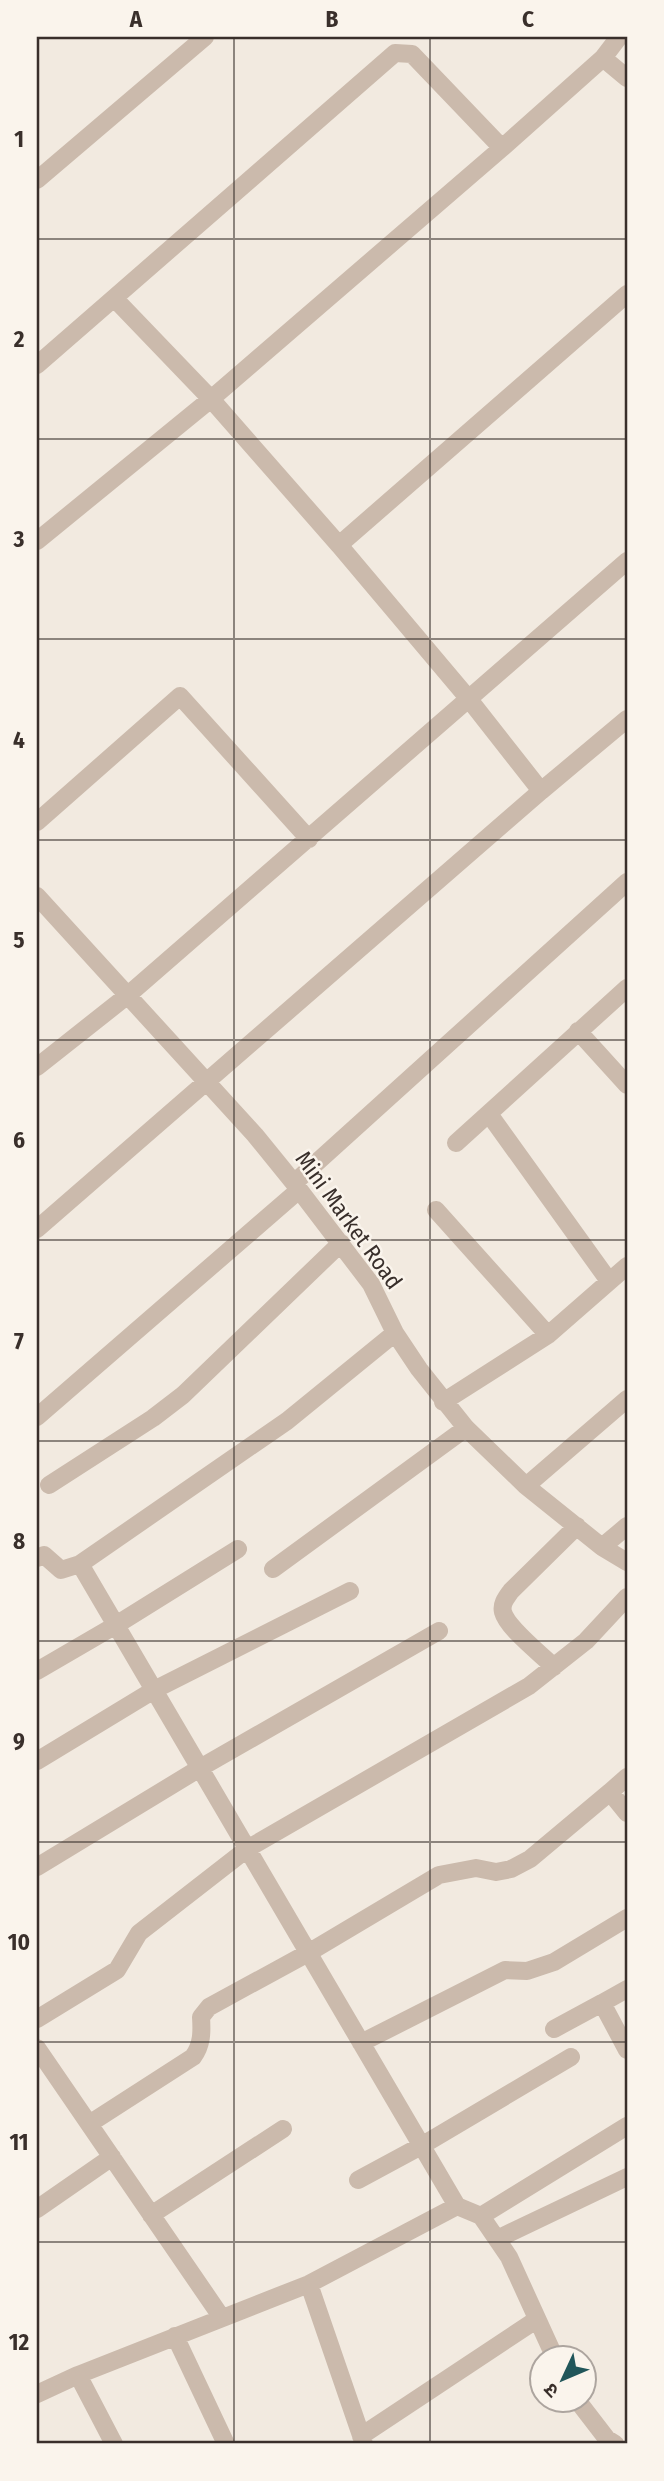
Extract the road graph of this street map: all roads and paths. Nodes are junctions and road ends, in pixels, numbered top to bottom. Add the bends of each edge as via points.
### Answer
1 (205, 37) edge
2 (619, 37) edge
3 (603, 58) junction
4 (627, 78) edge
5 (502, 148) junction
6 (37, 180) edge
7 (627, 294) edge
8 (114, 298) junction
9 (37, 365) edge
10 (211, 399) junction
11 (37, 541) edge
12 (339, 545) junction
13 (627, 561) edge
14 (468, 698) junction
15 (627, 719) edge
16 (541, 791) junction
17 (37, 822) edge
18 (309, 839) junction
19 (627, 882) edge
20 (37, 896) edge
21 (627, 988) edge
22 (128, 995) junction
23 (578, 1031) junction
24 (37, 1067) edge
25 (207, 1082) junction
26 (627, 1086) edge
27 (489, 1114) junction
28 (456, 1143) dead end
29 (296, 1186) junction
30 (436, 1210) dead end
31 (37, 1229) edge
32 (341, 1243) junction
33 (627, 1266) edge
34 (609, 1281) junction
35 (395, 1333) junction
36 (548, 1335) junction
37 (627, 1399) edge
38 (443, 1402) junction
39 (37, 1417) edge
40 (466, 1428) junction
41 (49, 1485) dead end
42 (526, 1486) junction
43 (577, 1526) junction
44 (627, 1526) edge
45 (602, 1547) junction
46 (238, 1549) dead end
47 (37, 1558) edge
48 (627, 1562) edge
49 (80, 1564) junction
50 (273, 1569) dead end
51 (350, 1591) dead end
52 (627, 1597) edge
53 (116, 1625) junction
54 (439, 1631) dead end
55 (554, 1667) junction
56 (37, 1671) edge
57 (154, 1690) junction
58 (37, 1761) edge
59 (200, 1768) junction
60 (627, 1777) edge
61 (610, 1792) junction
62 (627, 1813) edge
63 (247, 1849) junction
64 (37, 1867) edge
65 (627, 1919) edge
66 (308, 1953) junction
67 (627, 1989) edge
68 (602, 2003) junction
69 (37, 2019) edge
70 (554, 2029) dead end
71 (361, 2043) junction
72 (37, 2048) edge
73 (627, 2050) edge
74 (570, 2057) dead end
75 (42, 2067) edge
76 (89, 2124) junction
77 (627, 2126) edge
78 (283, 2129) dead end
79 (421, 2146) junction
80 (112, 2157) junction
81 (627, 2177) edge
82 (358, 2180) dead end
83 (457, 2206) junction
84 (37, 2209) edge
85 (151, 2215) junction
86 (481, 2216) junction
87 (496, 2239) junction
88 (309, 2284) junction
89 (222, 2318) junction
90 (536, 2320) junction
91 (175, 2336) junction
92 (548, 2344) edge
93 (79, 2375) junction
94 (37, 2394) edge
95 (588, 2414) edge
96 (362, 2440) edge
97 (114, 2444) edge
98 (226, 2444) edge
99 (615, 2444) edge

1 - 6 street
2 - 3 street
3 - 4 street
3 - 5 street
5 - 8 street via 412,54 395,53
5 - 10 street
7 - 12 street
8 - 9 street
8 - 10 street
10 - 11 street
10 - 12 street
12 - 14 street
13 - 14 street
14 - 16 street
14 - 18 street
15 - 16 street
16 - 25 street
17 - 18 street via 180,695
18 - 22 street
19 - 29 street
20 - 22 street, Mini Market Road
21 - 23 street
22 - 24 street
22 - 25 street, Mini Market Road
23 - 26 street
23 - 27 street
25 - 29 street, Mini Market Road
25 - 31 street
27 - 28 street
27 - 34 street
29 - 32 street, Mini Market Road
29 - 39 street
30 - 36 street
32 - 35 street, Mini Market Road via 371,1284
32 - 41 street via 183,1395
33 - 34 street
34 - 36 street
35 - 38 street, Mini Market Road
35 - 49 street via 287,1421
36 - 38 street
37 - 42 street
38 - 40 street, Mini Market Road
40 - 42 street, Mini Market Road
40 - 50 street
42 - 43 street, Mini Market Road
43 - 45 street, Mini Market Road
43 - 55 street via 503,1603 503,1613 512,1626
44 - 45 street
45 - 48 street, Mini Market Road
46 - 53 street
47 - 49 street via 44,1555 61,1570
49 - 53 street
51 - 57 street
52 - 55 street
53 - 56 street
53 - 57 street
54 - 59 street
55 - 63 street via 461,1727
57 - 58 street
57 - 59 street
59 - 63 street
59 - 64 street
60 - 61 street
61 - 62 street
61 - 66 street via 530,1859 496,1872 476,1868 439,1875
63 - 66 street
63 - 69 street via 139,1933 117,1970
65 - 71 street via 554,1962 527,1971 505,1970
66 - 71 street
66 - 76 street via 209,2007 201,2017 199,2049 193,2057
67 - 68 street
68 - 70 street
68 - 73 street
71 - 79 street
72 - 75 street
74 - 79 street
75 - 76 street
76 - 80 street
77 - 86 street
78 - 85 street
79 - 82 street
79 - 83 street
80 - 84 street
80 - 85 street
81 - 87 street
83 - 86 street
83 - 88 street
85 - 89 street
86 - 87 street
87 - 90 street
88 - 89 street
88 - 96 street
89 - 91 street
90 - 92 street
90 - 96 street
91 - 93 street
91 - 98 street
93 - 94 street
93 - 97 street
95 - 99 street

